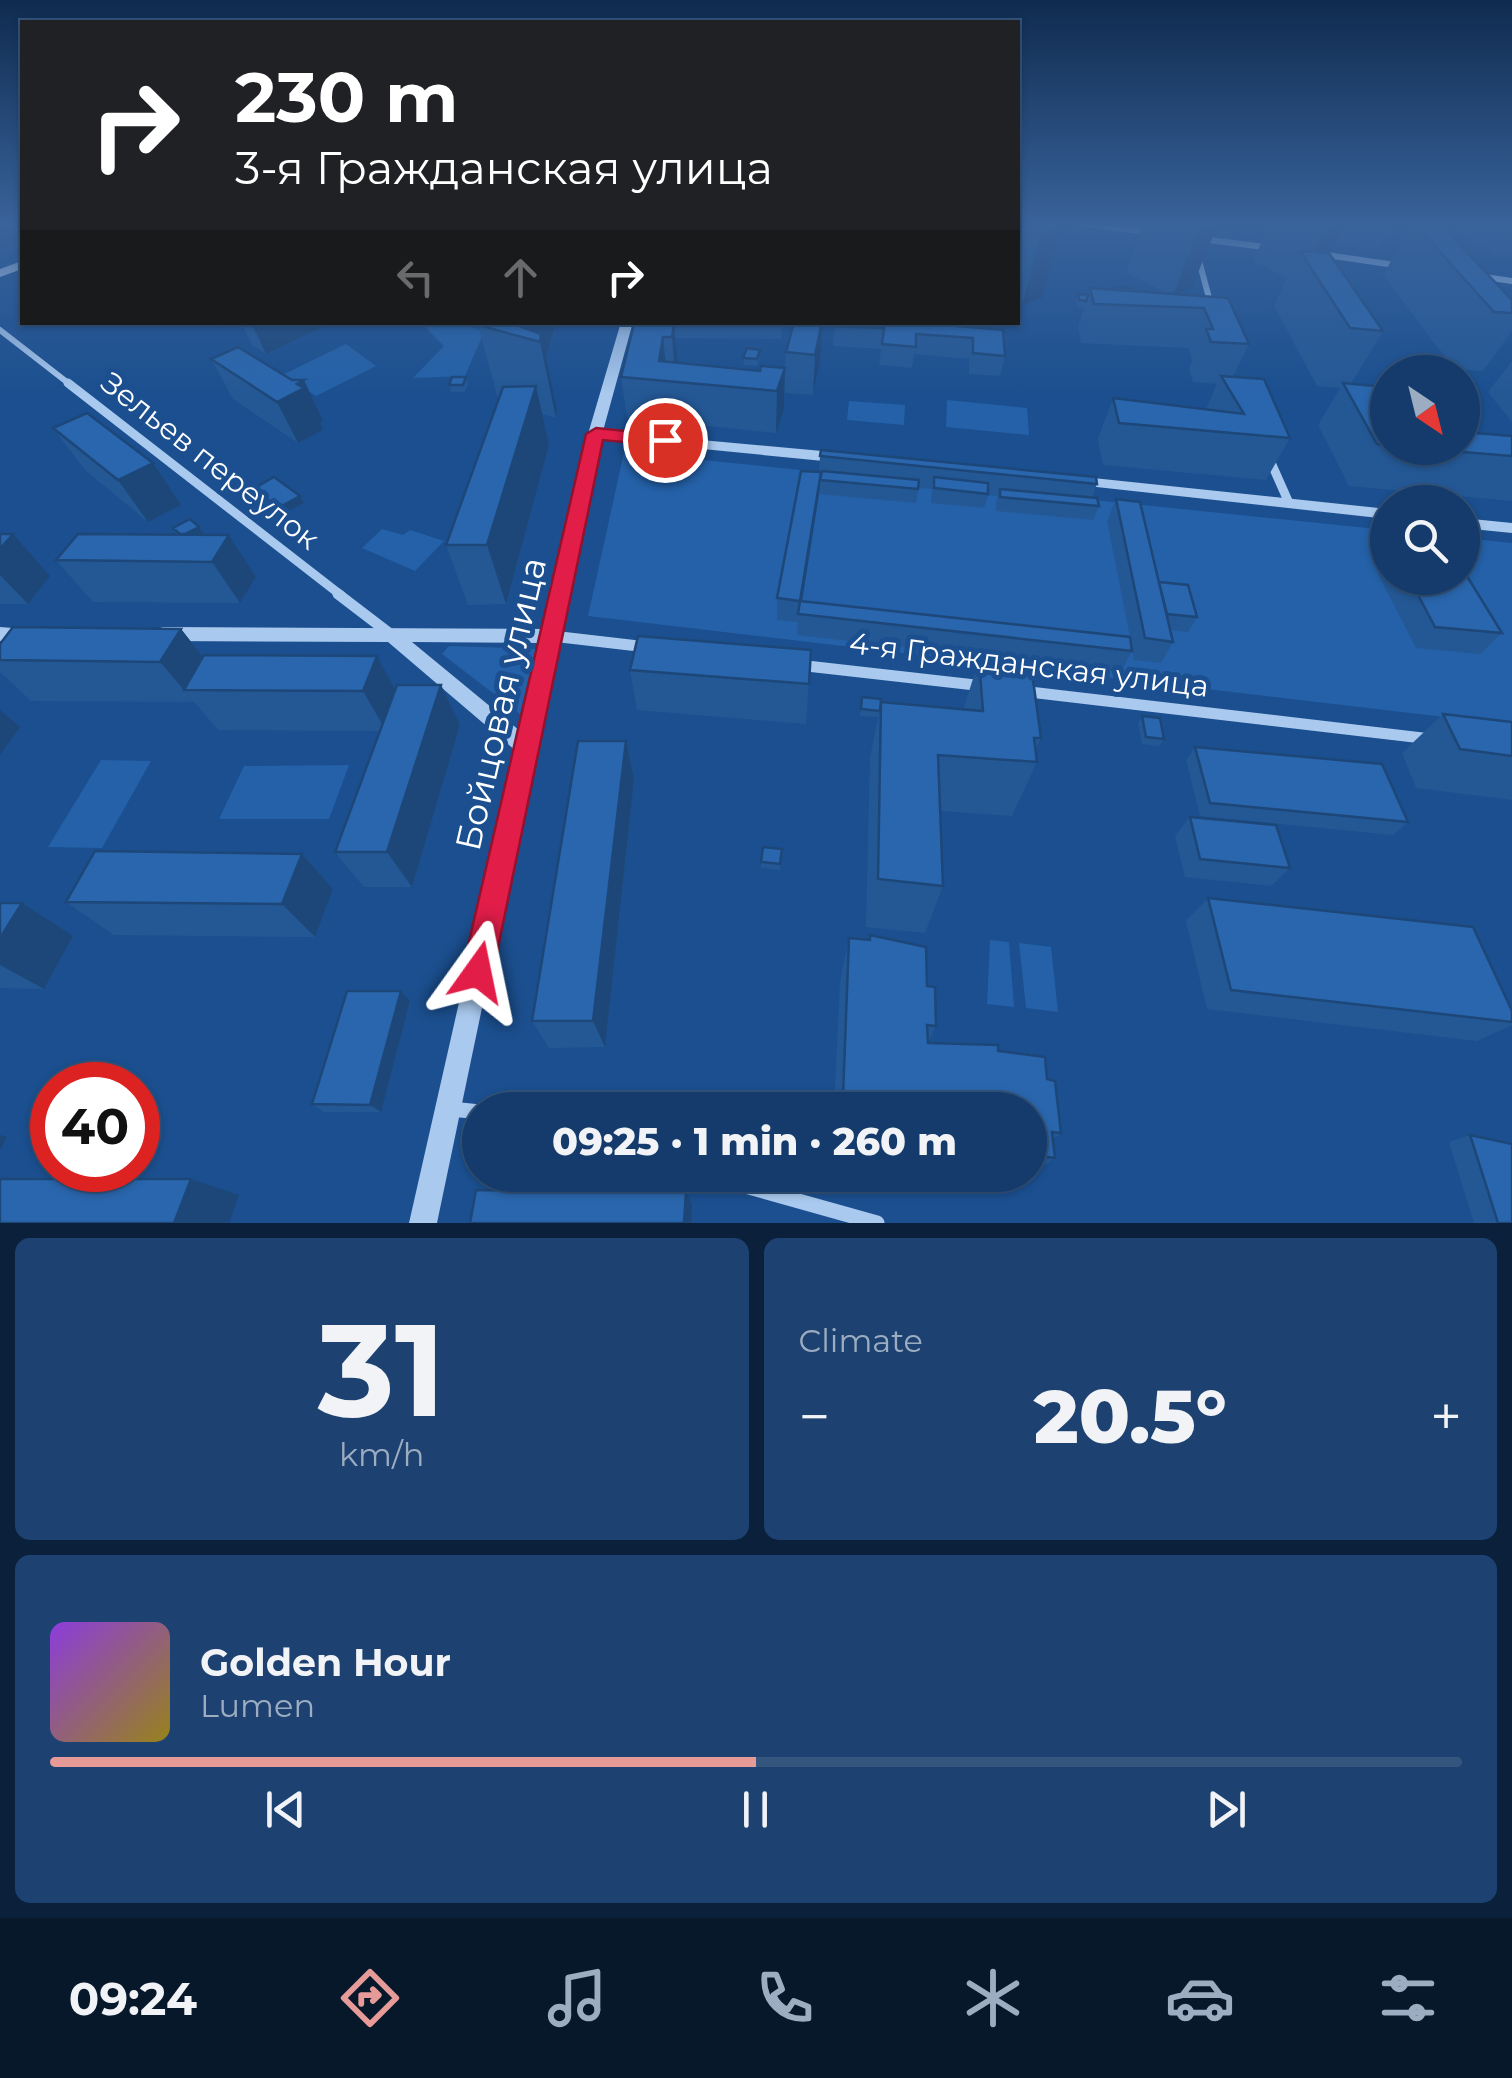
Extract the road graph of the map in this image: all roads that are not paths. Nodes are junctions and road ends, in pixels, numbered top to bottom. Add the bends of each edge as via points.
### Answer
1 (1204, 280) edge
2 (1212, 310) edge
3 (626, 325) edge
4 (0, 330) edge
5 (596, 434) junction
6 (1261, 439) edge
7 (852, 459) edge
8 (1049, 479) edge
9 (1288, 503) junction
10 (1370, 512) edge
11 (1480, 525) edge
12 (1512, 528) edge
13 (389, 633) junction
14 (0, 634) edge
15 (47, 634) edge
16 (142, 634) edge
17 (552, 636) junction
18 (665, 650) edge
19 (777, 663) edge
20 (1438, 740) dead end
21 (526, 747) junction
22 (448, 1108) junction
23 (462, 1110) edge
24 (767, 1192) edge
25 (423, 1223) edge
26 (877, 1223) edge

1 - 2 street
3 - 5 street, Бойцовая улица
4 - 13 street, Зельев переулок
5 - 7 street
5 - 17 street, Бойцовая улица
6 - 9 street
8 - 9 street
9 - 10 street
11 - 12 street
13 - 16 street
13 - 17 street
13 - 21 street
14 - 15 street
17 - 18 street
17 - 21 street, Бойцовая улица
19 - 20 street, 4-я Гражданская улица
21 - 22 street, Бойцовая улица
22 - 23 street
22 - 25 street, Бойцовая улица
24 - 26 street

